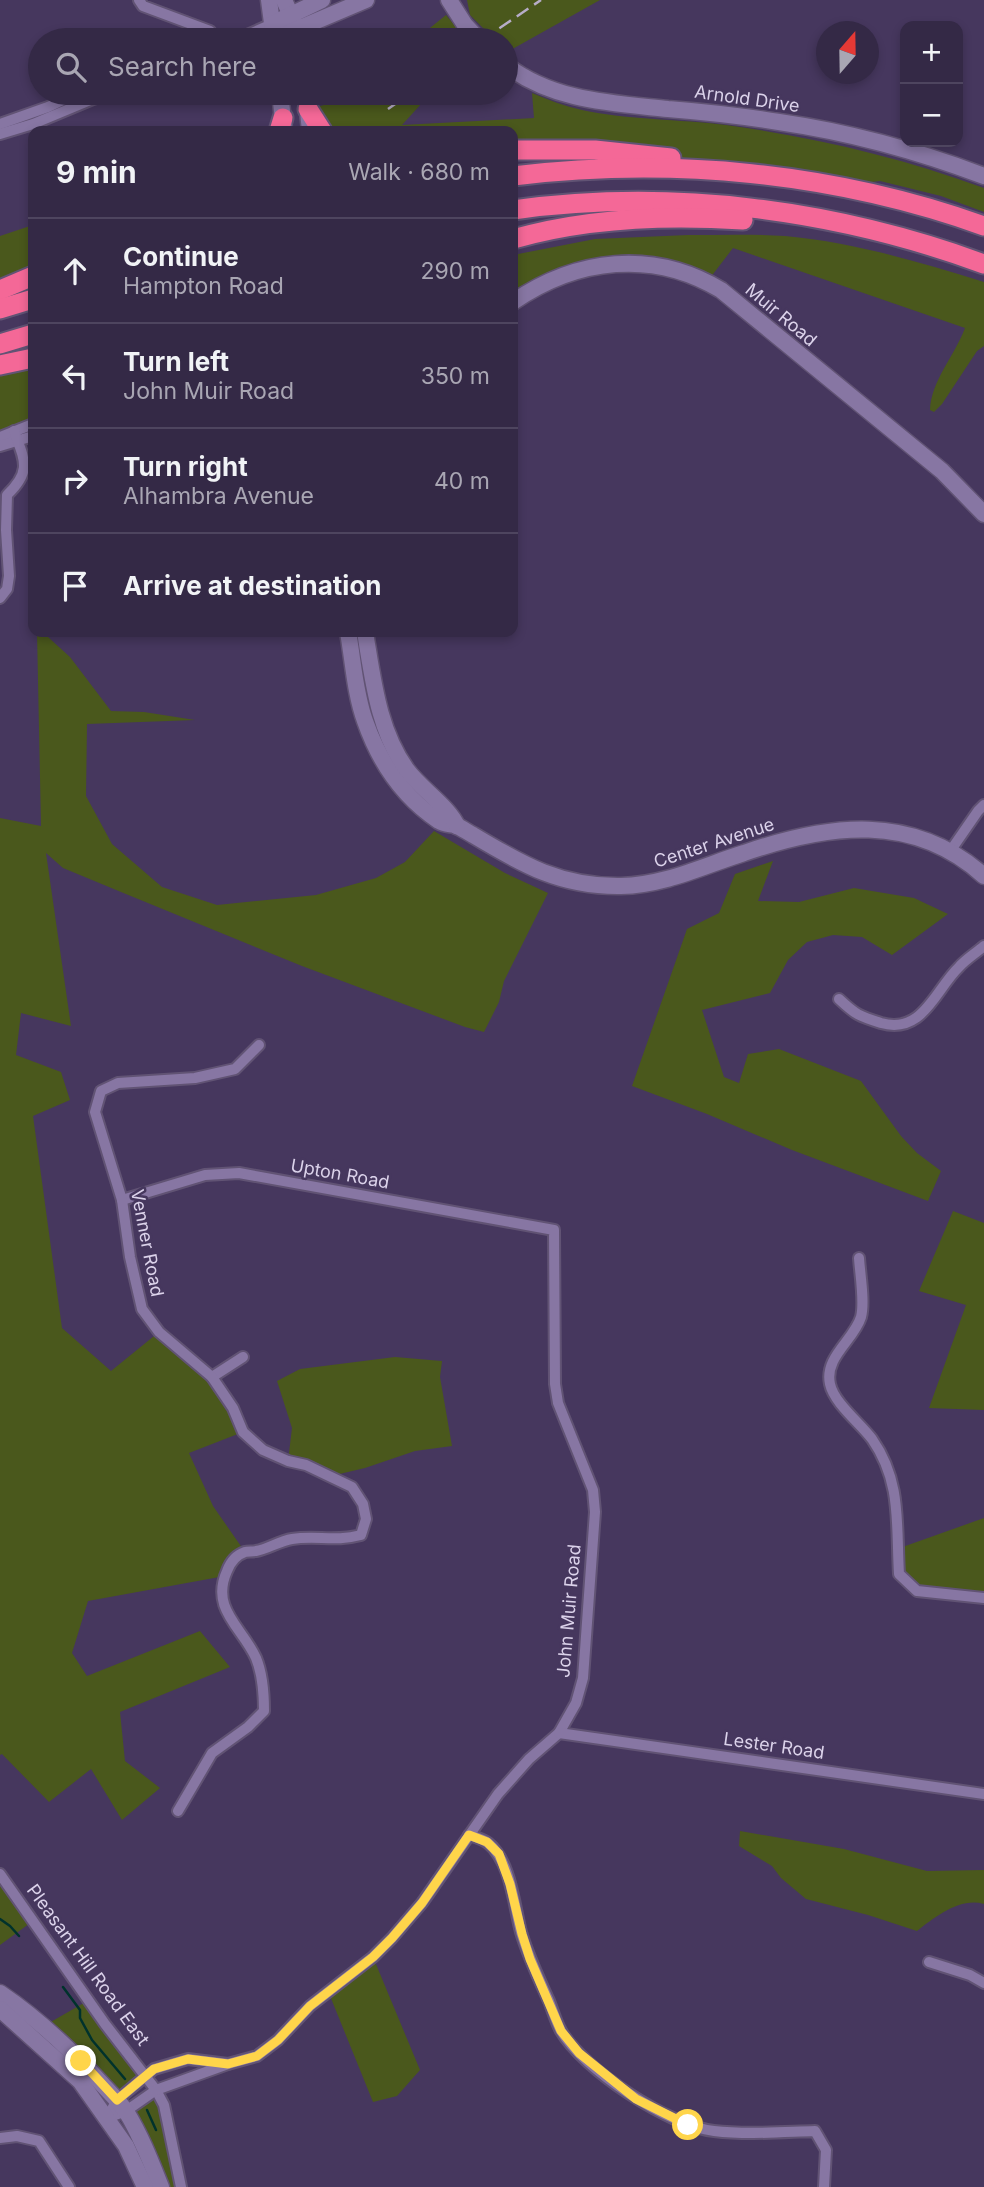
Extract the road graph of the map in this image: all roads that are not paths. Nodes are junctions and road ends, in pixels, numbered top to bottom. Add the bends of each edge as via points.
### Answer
1 (139, 0) edge
2 (269, 0) edge
3 (322, 0) edge
4 (366, 0) edge
5 (449, 0) edge
6 (293, 21) edge
7 (202, 28) edge
8 (272, 28) edge
9 (468, 28) edge
10 (518, 72) edge
11 (52, 105) edge
12 (80, 105) edge
13 (281, 105) edge
14 (307, 105) edge
15 (309, 105) edge
16 (0, 124) edge
17 (282, 126) edge
18 (310, 126) edge
19 (320, 126) edge
20 (0, 134) edge
21 (518, 150) edge
22 (734, 172) junction
23 (518, 176) edge
24 (984, 176) edge
25 (518, 210) edge
26 (984, 226) edge
27 (869, 229) junction
28 (518, 238) edge
29 (984, 264) edge
30 (28, 278) edge
31 (0, 290) edge
32 (518, 298) edge
33 (28, 301) edge
34 (0, 309) edge
35 (28, 336) edge
36 (0, 344) edge
37 (28, 359) edge
38 (0, 365) edge
39 (28, 427) edge
40 (15, 435) junction
41 (28, 436) edge
42 (0, 437) edge
43 (0, 446) edge
44 (984, 514) edge
45 (0, 598) edge
46 (349, 637) edge
47 (366, 637) edge
48 (984, 806) edge
49 (457, 826) junction
50 (951, 850) junction
51 (984, 876) edge
52 (984, 946) edge
53 (839, 999) dead end
54 (259, 1045) dead end
55 (122, 1200) junction
56 (554, 1230) joint
57 (859, 1258) dead end
58 (243, 1357) dead end
59 (212, 1377) junction
60 (984, 1598) edge
61 (558, 1733) junction
62 (984, 1794) edge
63 (178, 1811) dead end
64 (469, 1835) junction
65 (0, 1874) edge
66 (929, 1962) dead end
67 (984, 1983) edge
68 (0, 1993) edge
69 (0, 2009) edge
70 (228, 2064) junction
71 (147, 2077) junction
72 (156, 2090) junction
73 (121, 2106) junction
74 (107, 2118) junction
75 (0, 2138) edge
76 (69, 2187) edge
77 (145, 2187) edge
78 (161, 2187) edge
79 (181, 2187) edge
80 (824, 2187) edge

1 - 7 street via 143,6
2 - 8 street
3 - 6 street
4 - 6 street
5 - 9 street
10 - 24 street, Arnold Drive via 565,95 782,122 903,149
11 - 16 street
12 - 20 street
13 - 17 street
14 - 18 street
15 - 19 highway
21 - 22 highway via 633,153
22 - 23 highway via 630,168
22 - 26 highway via 876,195
25 - 27 highway via 604,202 687,203 768,210
27 - 28 highway via 660,219 585,225
27 - 29 highway
30 - 31 highway
32 - 44 street, Muir Road via 555,278 624,262 698,277 721,290 942,471
33 - 34 highway
35 - 36 highway
37 - 38 highway
39 - 40 street
40 - 41 street
40 - 42 street
40 - 43 street
40 - 45 street via 24,471 7,495 9,576
46 - 49 street, Center Avenue via 364,719 393,779 442,823
47 - 49 street, Center Avenue via 377,703 391,741 407,770 452,815
48 - 50 street
49 - 50 street, Center Avenue via 529,867 592,885 650,884 777,842 838,831 892,831
50 - 51 street, Center Avenue
52 - 53 street via 958,968 913,1022 891,1026 856,1015
54 - 55 street, Venner Road via 235,1069 195,1078 118,1083 101,1091 94,1112
55 - 56 street, Upton Road via 205,1175 239,1173
55 - 59 street, Venner Road via 142,1309 152,1325
56 - 61 street, John Muir Road via 556,1394 593,1490 596,1512 583,1678 576,1703
57 - 60 street via 862,1314 837,1353 830,1384 872,1440 891,1475 899,1574 917,1591
58 - 59 street
59 - 63 street, Venner Road via 243,1432 263,1450 352,1487 366,1519 361,1535 292,1539 245,1552 231,1562 221,1596 228,1618 257,1660 265,1689 264,1711 212,1753
61 - 62 street, Lester Road
61 - 64 street, John Muir Road via 498,1794
64 - 70 street, John Muir Road via 422,1903 373,1957 310,2006 257,2056
64 - 80 street via 487,1842 499,1854 530,1959 561,2031 579,2053 636,2099 681,2124 713,2132 815,2131 826,2150
65 - 71 street, Pleasant Hill Road East
66 - 67 street
68 - 73 street via 81,2061
69 - 74 street via 80,2081
70 - 71 street, John Muir Road via 188,2059 154,2069
70 - 72 street, John Muir Road
71 - 72 street, Pleasant Hill Road East
71 - 73 street, John Muir Road
72 - 73 street, John Muir Road
72 - 79 street, Pleasant Hill Road East via 164,2105
73 - 74 street, John Muir Road
73 - 78 street
74 - 77 street
75 - 76 street via 39,2141

